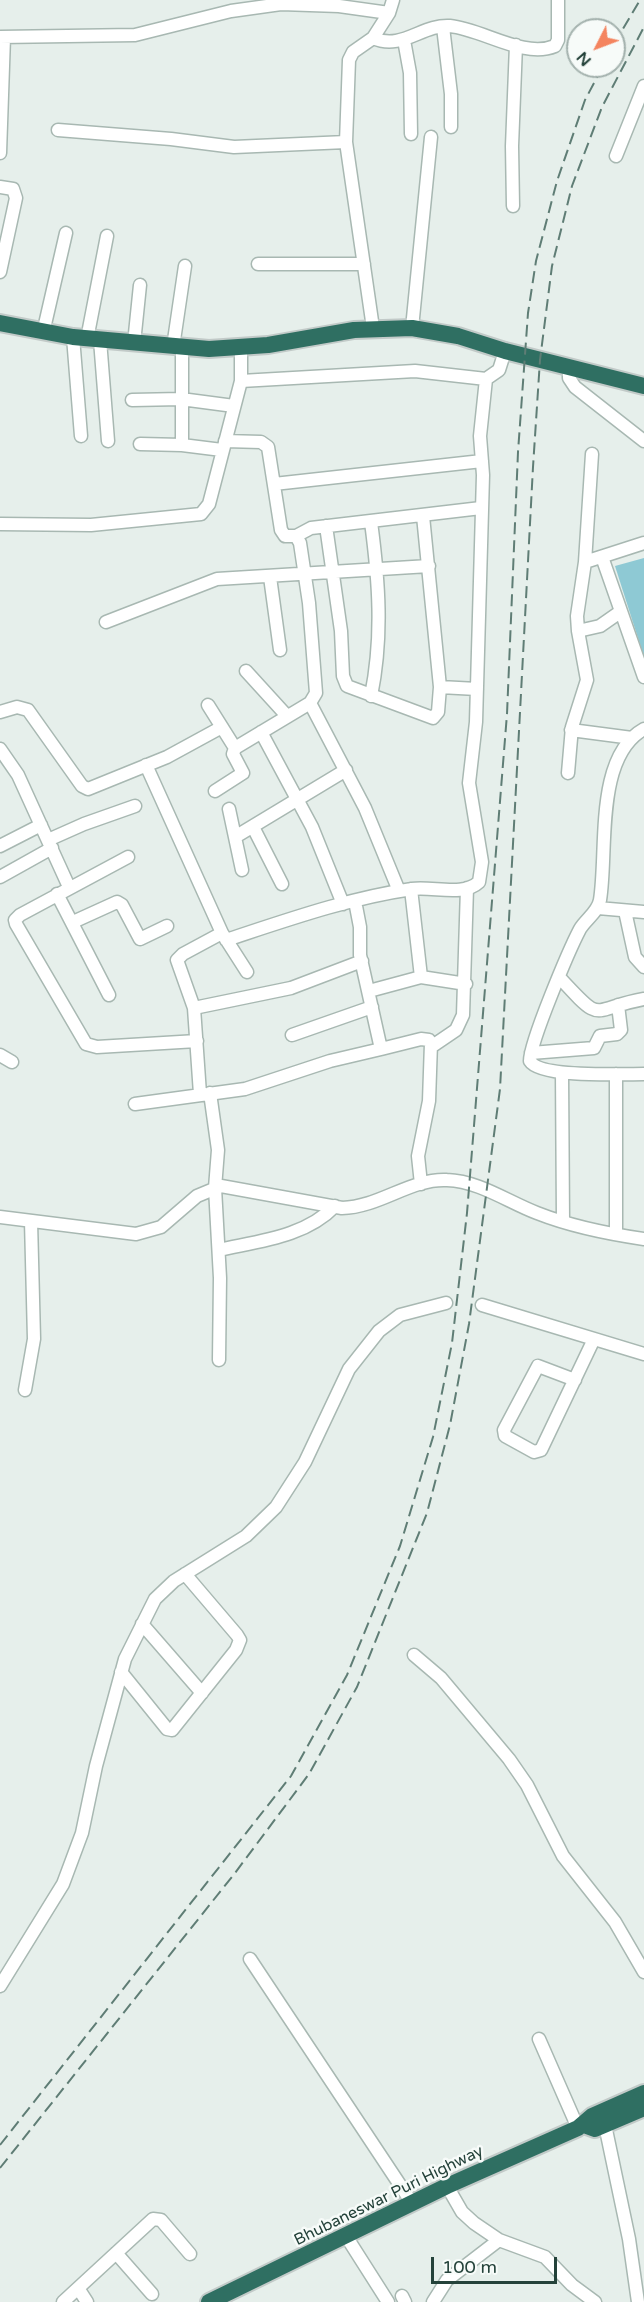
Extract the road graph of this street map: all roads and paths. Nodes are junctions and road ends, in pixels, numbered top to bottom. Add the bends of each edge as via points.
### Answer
1 (393, 0) edge
2 (558, 0) edge
3 (389, 13) junction
4 (443, 27) junction
5 (2, 37) edge
6 (374, 38) junction
7 (404, 40) junction
8 (516, 45) junction
9 (1, 85) edge
10 (644, 86) edge
11 (451, 127) dead end
12 (58, 130) dead end
13 (411, 134) dead end
14 (0, 135) edge
15 (431, 137) dead end
16 (346, 142) junction
17 (0, 153) edge
18 (616, 156) dead end
19 (0, 188) edge
20 (513, 206) dead end
21 (66, 233) dead end
22 (107, 236) dead end
23 (258, 264) dead end
24 (364, 264) junction
25 (185, 266) dead end
26 (0, 272) edge
27 (140, 285) dead end
28 (0, 323) edge
29 (373, 328) junction
30 (412, 328) junction
31 (43, 333) junction
32 (86, 339) junction
33 (134, 343) junction
34 (178, 347) junction
35 (241, 348) junction
36 (505, 351) junction
37 (569, 366) junction
38 (486, 379) junction
39 (241, 381) junction
40 (644, 386) edge
41 (182, 399) junction
42 (132, 400) dead end
43 (234, 406) junction
44 (81, 436) dead end
45 (108, 441) dead end
46 (644, 441) edge
47 (140, 444) dead end
48 (182, 445) junction
49 (224, 445) junction
50 (592, 454) dead end
51 (482, 461) junction
52 (274, 484) junction
53 (481, 508) junction
54 (423, 516) junction
55 (371, 522) junction
56 (0, 524) edge
57 (326, 526) junction
58 (296, 536) junction
59 (644, 543) edge
60 (602, 557) junction
61 (585, 562) junction
62 (429, 566) junction
63 (377, 569) junction
64 (333, 572) junction
65 (305, 574) junction
66 (270, 577) junction
67 (620, 612) junction
68 (106, 622) dead end
69 (578, 632) junction
70 (280, 650) dead end
71 (246, 671) dead end
72 (644, 677) edge
73 (440, 687) junction
74 (477, 689) junction
75 (371, 696) junction
76 (310, 703) junction
77 (208, 705) dead end
78 (0, 712) edge
79 (287, 717) junction
80 (222, 728) junction
81 (644, 729) edge
82 (571, 730) junction
83 (261, 732) junction
84 (632, 738) junction
85 (235, 748) junction
86 (0, 749) edge
87 (147, 765) junction
88 (346, 770) junction
89 (568, 773) dead end
90 (215, 791) dead end
91 (298, 800) junction
92 (135, 806) dead end
93 (229, 809) dead end
94 (41, 825) junction
95 (253, 827) junction
96 (235, 837) junction
97 (50, 844) junction
98 (0, 846) edge
99 (128, 857) dead end
100 (242, 870) dead end
101 (0, 877) edge
102 (282, 884) dead end
103 (69, 887) junction
104 (467, 888) junction
105 (405, 890) junction
106 (57, 894) junction
107 (349, 902) junction
108 (598, 908) junction
109 (625, 911) junction
110 (644, 912) edge
111 (73, 922) junction
112 (167, 926) dead end
113 (224, 936) junction
114 (362, 961) junction
115 (644, 968) edge
116 (247, 972) dead end
117 (421, 977) junction
118 (560, 978) junction
119 (466, 984) junction
120 (369, 992) junction
121 (109, 995) dead end
122 (644, 999) edge
123 (618, 1005) junction
124 (372, 1007) junction
125 (194, 1008) junction
126 (292, 1035) dead end
127 (197, 1041) junction
128 (431, 1047) junction
129 (381, 1049) junction
130 (531, 1053) junction
131 (0, 1055) edge
132 (12, 1062) dead end
133 (562, 1073) junction
134 (615, 1074) junction
135 (644, 1074) edge
136 (205, 1094) junction
137 (135, 1104) dead end
138 (421, 1184) junction
139 (214, 1188) junction
140 (335, 1206) junction
141 (0, 1217) edge
142 (31, 1221) junction
143 (563, 1221) junction
144 (616, 1234) junction
145 (644, 1239) edge
146 (219, 1250) junction
147 (446, 1303) dead end
148 (482, 1305) dead end
149 (594, 1339) junction
150 (644, 1354) edge
151 (219, 1360) dead end
152 (575, 1380) junction
153 (26, 1390) dead end
154 (185, 1574) junction
155 (142, 1624) junction
156 (414, 1655) dead end
157 (121, 1672) junction
158 (202, 1693) junction
159 (250, 1959) dead end
160 (644, 1972) edge
161 (0, 1986) edge
162 (538, 2038) dead end
163 (644, 2093) edge
164 (644, 2108) edge
165 (605, 2125) junction
166 (581, 2127) junction
167 (447, 2186) junction
168 (412, 2204) junction
169 (346, 2236) junction
170 (499, 2240) junction
171 (116, 2253) junction
172 (190, 2254) dead end
173 (78, 2288) junction
174 (152, 2294) dead end
175 (63, 2302) edge
176 (87, 2302) edge
177 (209, 2302) edge
178 (387, 2302) edge
179 (433, 2302) edge
180 (595, 2302) edge
181 (638, 2302) edge

1 - 3 street
2 - 8 street via 555,46 548,49
3 - 5 street via 280,4 231,11 135,35
3 - 6 street
4 - 7 street
4 - 8 street
4 - 11 street
5 - 9 street
6 - 7 street via 389,43
6 - 16 street via 353,52 349,60
7 - 13 street via 410,73
8 - 20 street
9 - 14 street
10 - 18 street
12 - 16 street via 234,147
14 - 17 street
15 - 30 street
16 - 24 street
19 - 26 street via 13,189 16,198
21 - 31 street
22 - 32 street
23 - 24 street
24 - 29 street
25 - 34 street
27 - 33 street
28 - 31 highway
29 - 30 highway
29 - 35 highway
30 - 36 highway via 458,336
31 - 32 highway
32 - 33 highway
32 - 44 street
32 - 45 street
33 - 34 highway
34 - 35 highway
34 - 41 street
35 - 39 street
36 - 37 highway
36 - 38 street via 500,370
37 - 40 highway
37 - 46 street via 569,378 575,387
38 - 39 street via 416,371
38 - 51 street via 480,436
39 - 43 street
41 - 42 street
41 - 43 street
41 - 48 street
43 - 49 street
47 - 48 street
48 - 49 street
49 - 52 street via 265,444 270,452
49 - 56 street via 209,504 194,516 91,525
50 - 61 street
51 - 52 street
51 - 53 street
52 - 58 street via 281,530 285,536
53 - 54 street
53 - 74 street
54 - 55 street
54 - 62 street
55 - 57 street
55 - 63 street
57 - 58 street
57 - 64 street
58 - 65 street
59 - 60 street
60 - 61 street
60 - 67 street
61 - 69 street
62 - 63 street
62 - 73 street
63 - 64 street
63 - 75 street via 380,637
64 - 65 street
64 - 75 street via 343,676 351,690
65 - 66 street
65 - 76 street via 316,693
66 - 68 street via 217,579
66 - 70 street
67 - 69 street via 594,628
67 - 72 street
69 - 82 street via 587,680
71 - 79 street
73 - 74 street
73 - 75 street via 438,712 433,717
74 - 104 street via 469,783 482,877 475,886
76 - 79 street
76 - 88 street
77 - 80 street
78 - 87 street via 17,707 28,710 85,788
79 - 83 street
80 - 85 street
80 - 87 street
81 - 84 street
82 - 84 street
82 - 89 street
83 - 85 street
83 - 91 street
84 - 108 street via 615,768 608,794
85 - 90 street via 233,753 243,773
86 - 94 street via 18,775
87 - 113 street
88 - 91 street
88 - 105 street
91 - 95 street
91 - 107 street
92 - 97 street via 84,824
93 - 96 street
94 - 97 street
94 - 98 street
95 - 96 street
95 - 102 street
96 - 100 street
97 - 101 street
97 - 103 street
99 - 103 street
103 - 106 street
104 - 105 street
104 - 119 street
105 - 107 street
105 - 117 street
106 - 111 street
106 - 127 street via 15,920 86,1044 97,1047
107 - 113 street
107 - 114 street via 360,927
108 - 109 street
108 - 118 street via 579,931
109 - 110 street
109 - 115 street via 635,957
111 - 112 street via 117,902 140,939
111 - 121 street
113 - 116 street
113 - 125 street via 177,960
114 - 120 street
114 - 125 street via 282,990
117 - 119 street
117 - 120 street
118 - 123 street via 592,1010 605,1011
118 - 130 street
119 - 128 street via 460,1023
120 - 124 street
122 - 123 street
123 - 130 street via 621,1030 600,1036 594,1048
124 - 126 street
124 - 129 street
125 - 127 street
127 - 136 street
128 - 129 street via 426,1039
128 - 138 street via 428,1113 418,1156
129 - 136 street via 330,1061 268,1083
130 - 133 street via 532,1065
131 - 132 street
133 - 134 street
133 - 143 street
134 - 135 street
134 - 144 street
136 - 137 street
136 - 139 street via 218,1150
138 - 140 street via 356,1208
138 - 143 street via 450,1179
139 - 140 street via 230,1186
139 - 142 street via 150,1231 117,1233
139 - 146 street
140 - 146 street via 317,1222 294,1232
141 - 142 street
142 - 153 street via 34,1339
143 - 144 street
144 - 145 street
146 - 151 street
147 - 154 street via 400,1315 379,1331 349,1369 305,1462 276,1507 246,1536
148 - 149 street
149 - 150 street
149 - 152 street
152 - 152 street via 538,1366 504,1430 505,1436 534,1452 541,1450
154 - 155 street via 155,1599
154 - 158 street via 240,1640
155 - 157 street
155 - 158 street
156 - 160 street via 441,1678 509,1759 527,1785 563,1856 615,1922
157 - 158 street via 169,1730
157 - 161 street via 82,1833 63,1884
159 - 168 street
162 - 166 street
163 - 166 highway, Bhubaneswar Puri Highway via 592,2116
164 - 165 highway, Bhubaneswar Puri Highway
165 - 166 highway, Bhubaneswar Puri Highway via 595,2129
165 - 181 street
166 - 167 highway, Bhubaneswar Puri Highway
167 - 168 highway, Bhubaneswar Puri Highway
167 - 170 street via 462,2212
168 - 169 highway, Bhubaneswar Puri Highway
169 - 177 highway, Bhubaneswar Puri Highway
169 - 178 street
170 - 179 street via 447,2280
170 - 180 street via 545,2257
171 - 172 street via 157,2218
171 - 173 street
171 - 174 street
173 - 175 street
173 - 176 street

